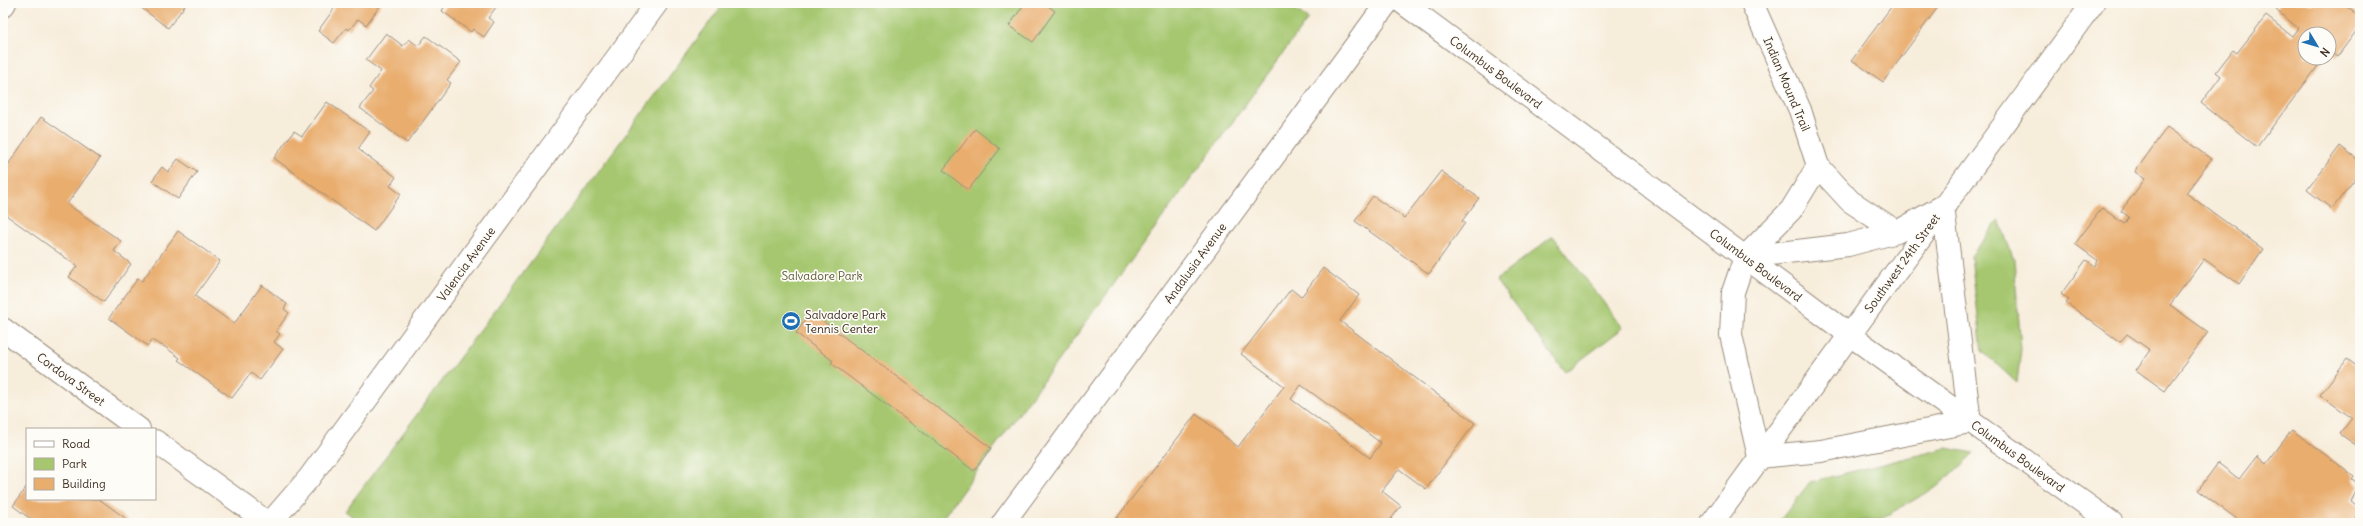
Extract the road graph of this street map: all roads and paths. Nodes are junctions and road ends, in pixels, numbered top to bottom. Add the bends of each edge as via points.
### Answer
1 (5, 3) edge
2 (657, 3) edge
3 (1387, 3) edge
4 (1404, 3) edge
5 (1752, 3) edge
6 (2093, 3) edge
7 (3, 6) edge
8 (1818, 166) junction
9 (1943, 206) junction
10 (1897, 232) junction
11 (1745, 257) junction
12 (3, 329) edge
13 (1850, 334) junction
14 (1970, 422) junction
15 (138, 428) edge
16 (156, 441) edge
17 (1759, 457) junction
18 (269, 523) edge
19 (1003, 523) edge
20 (1712, 523) edge
21 (2112, 523) edge

1 - 7 street
2 - 18 street, Valencia Avenue via 314,472
3 - 19 street, Andalusia Avenue
4 - 11 street, Columbus Boulevard
5 - 8 street, Indian Mound Trail via 1800,110
6 - 9 street, Southwest 24th Street
8 - 10 street, Indian Mound Trail via 1850,201
8 - 11 street via 1791,210
9 - 10 street
9 - 13 street, Southwest 24th Street
9 - 14 street
10 - 11 street via 1848,245
11 - 13 street, Columbus Boulevard
11 - 17 street via 1733,292 1731,335
12 - 15 street, Cordova Street
13 - 14 street, Columbus Boulevard
13 - 17 street, Southwest 24th Street
14 - 17 street via 1821,452
14 - 21 street, Columbus Boulevard
16 - 18 street
17 - 20 street, Southwest 24th Street

